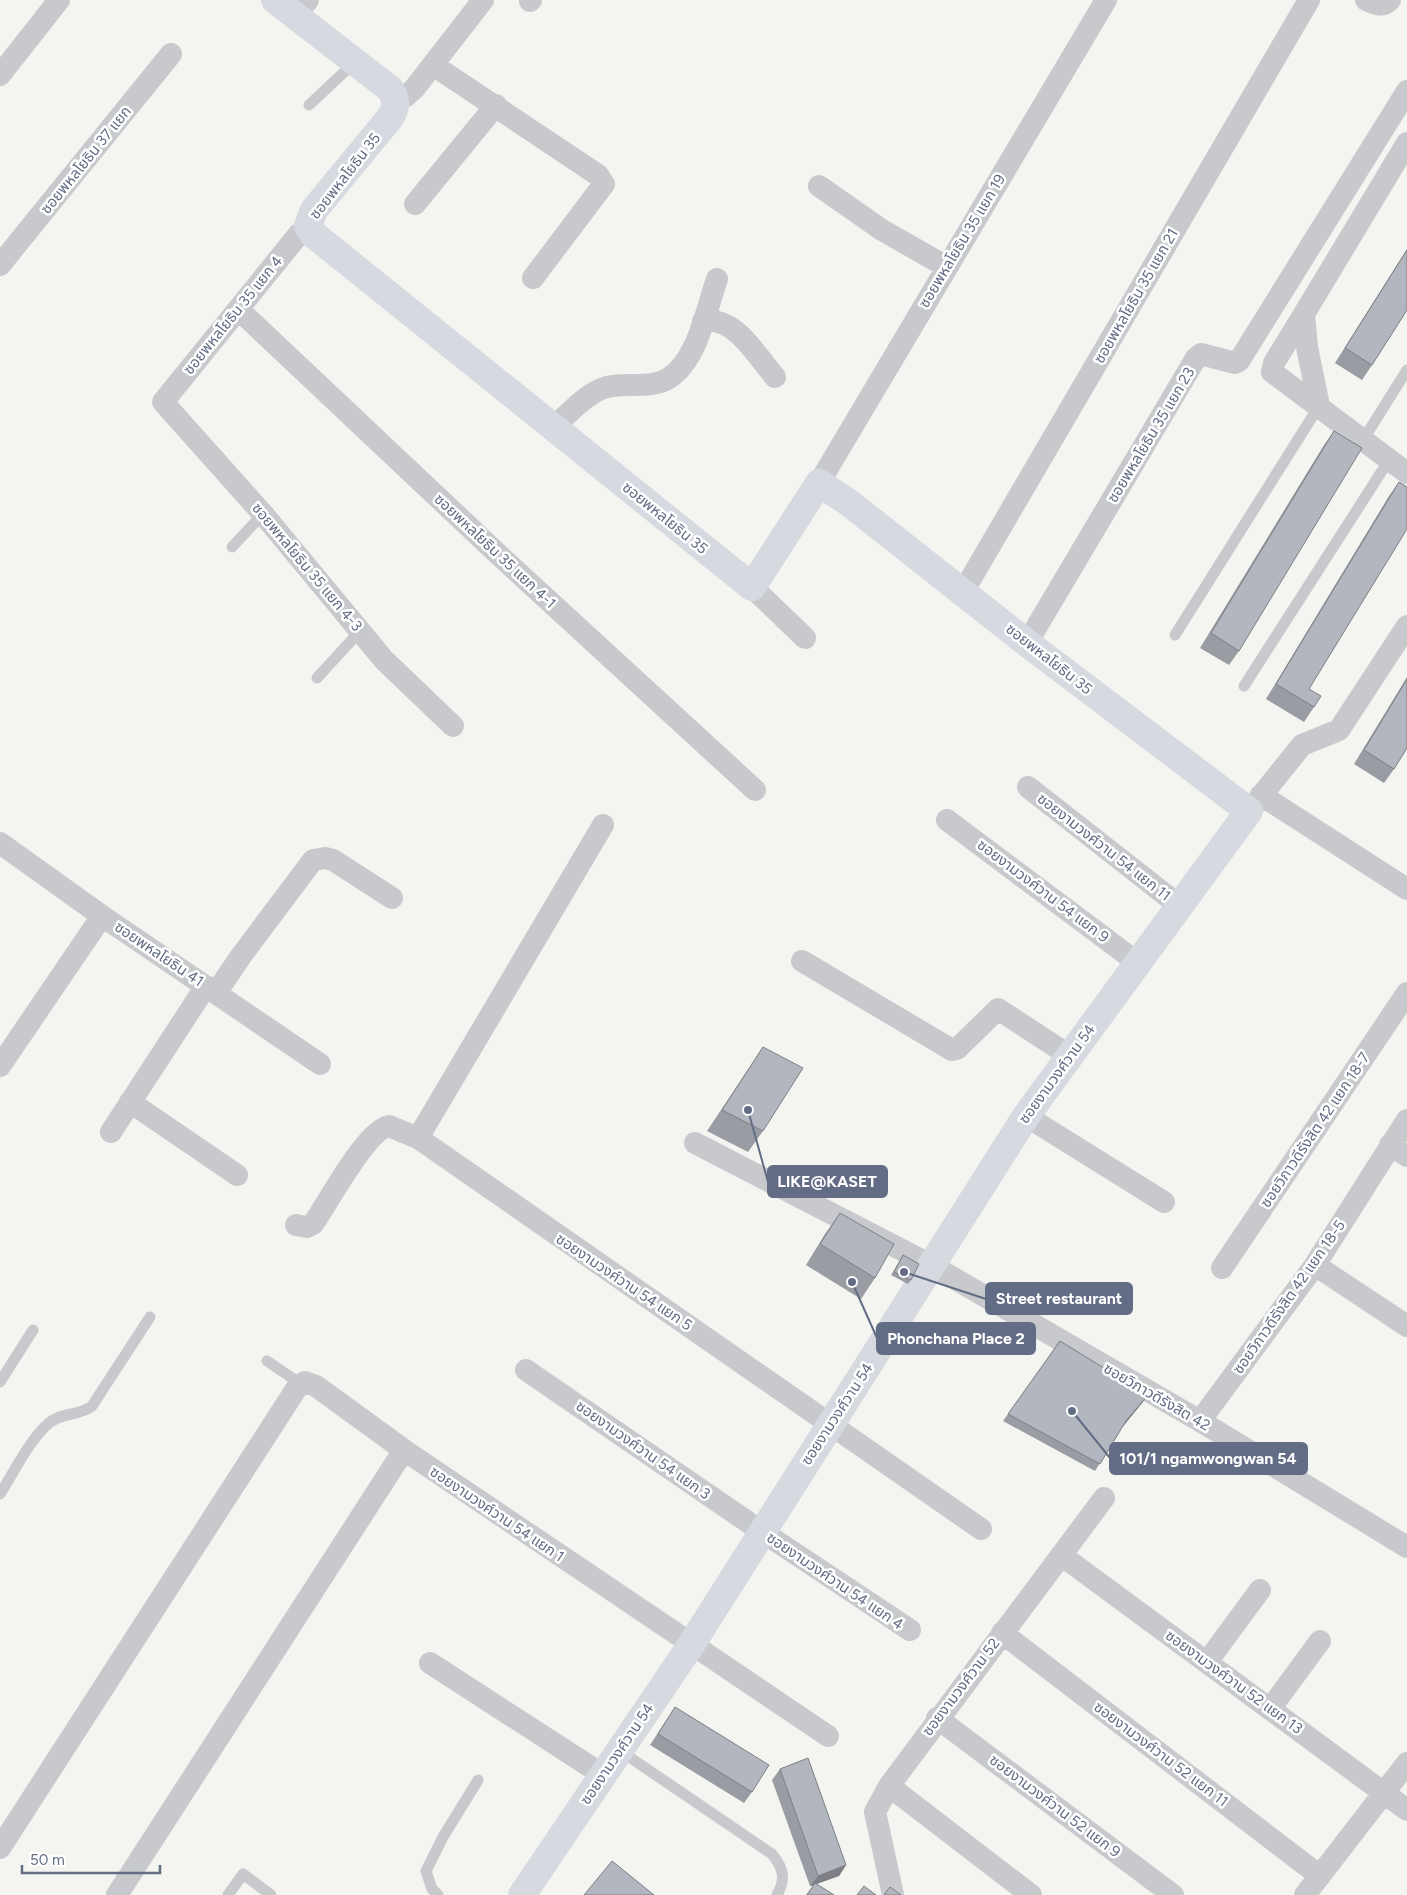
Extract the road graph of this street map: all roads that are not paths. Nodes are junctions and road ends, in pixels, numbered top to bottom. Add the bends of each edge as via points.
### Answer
1 (59, 0) edge
2 (483, 0) edge
3 (1106, 0) edge
4 (1309, 0) edge
5 (1366, 0) edge
6 (1390, 0) edge
7 (293, 5) edge
8 (172, 54) dead end
9 (355, 62) junction
10 (432, 64) junction
11 (0, 75) edge
12 (1407, 91) edge
13 (395, 100) junction
14 (309, 105) dead end
15 (496, 105) junction
16 (1407, 143) edge
17 (819, 186) dead end
18 (415, 204) dead end
19 (309, 228) junction
20 (0, 265) edge
21 (947, 267) junction
22 (533, 278) dead end
23 (717, 279) dead end
24 (238, 309) junction
25 (1304, 314) junction
26 (703, 321) junction
27 (1407, 370) edge
28 (775, 377) dead end
29 (164, 405) joint
30 (1319, 406) junction
31 (552, 428) junction
32 (1363, 440) junction
33 (1389, 460) junction
34 (1407, 473) edge
35 (819, 483) junction
36 (263, 514) junction
37 (232, 547) dead end
38 (752, 587) junction
39 (963, 592) junction
40 (1407, 626) edge
41 (361, 630) junction
42 (1175, 635) dead end
43 (804, 638) dead end
44 (1028, 643) junction
45 (317, 678) dead end
46 (1244, 686) dead end
47 (453, 726) dead end
48 (1028, 787) dead end
49 (755, 790) dead end
50 (1255, 803) junction
51 (947, 820) dead end
52 (603, 825) dead end
53 (0, 844) edge
54 (1407, 889) edge
55 (392, 898) dead end
56 (1181, 907) junction
57 (102, 916) junction
58 (802, 960) dead end
59 (1138, 963) junction
60 (211, 989) junction
61 (1407, 992) edge
62 (1070, 1056) junction
63 (320, 1064) dead end
64 (0, 1066) edge
65 (130, 1102) junction
66 (1026, 1116) junction
67 (1407, 1120) edge
68 (111, 1132) dead end
69 (418, 1138) junction
70 (695, 1143) dead end
71 (1399, 1150) edge
72 (237, 1175) dead end
73 (1164, 1202) dead end
74 (296, 1225) dead end
75 (931, 1265) junction
76 (1315, 1265) junction
77 (1222, 1268) dead end
78 (150, 1317) dead end
79 (1407, 1326) edge
80 (33, 1330) dead end
81 (267, 1361) dead end
82 (526, 1370) dead end
83 (0, 1382) edge
84 (303, 1383) junction
85 (1200, 1421) junction
86 (832, 1424) junction
87 (404, 1450) junction
88 (0, 1494) edge
89 (1104, 1498) dead end
90 (981, 1529) dead end
91 (761, 1531) junction
92 (1407, 1547) edge
93 (1061, 1555) junction
94 (1260, 1590) dead end
95 (910, 1630) dead end
96 (1002, 1633) junction
97 (1320, 1642) dead end
98 (690, 1645) junction
99 (1207, 1662) junction
100 (430, 1664) dead end
101 (1270, 1709) junction
102 (937, 1718) junction
103 (828, 1736) dead end
104 (620, 1750) junction
105 (1407, 1763) edge
106 (603, 1775) junction
107 (478, 1780) dead end
108 (889, 1786) junction
109 (1384, 1792) junction
110 (1407, 1810) edge
111 (0, 1848) edge
112 (1320, 1876) junction
113 (117, 1895) edge
114 (228, 1895) edge
115 (271, 1895) edge
116 (438, 1895) edge
117 (522, 1895) edge
118 (777, 1895) edge
119 (893, 1895) edge
120 (1031, 1895) edge
121 (1173, 1895) edge
122 (1305, 1895) edge

1 - 11 street
2 - 10 street
3 - 21 street, ซอยพหลโยธิน 35 แยก 19
4 - 39 street, ซอยพหลโยธิน 35 แยก 21
5 - 6 street via 1385,5
7 - 9 street
8 - 20 street, ซอยพหลโยธิน 37 แยก
9 - 13 street via 390,88
9 - 14 lane
10 - 13 street via 414,89
10 - 15 street
12 - 44 street, ซอยพหลโยธิน 35 แยก 23 via 1239,361 1235,363 1201,354 1196,358
13 - 19 street, ซอยพหลโยธิน 35 via 395,110 314,210 308,220
15 - 18 street
15 - 22 street via 598,175 604,184
16 - 25 street
17 - 21 street via 882,230
19 - 24 street, ซอยพหลโยธิน 35 แยก 4 via 299,234
19 - 31 street, ซอยพหลโยธิน 35
21 - 35 street, ซอยพหลโยธิน 35 แยก 19
23 - 26 street
24 - 29 street, ซอยพหลโยธิน 35 แยก 4 via 163,400
24 - 49 street, ซอยพหลโยธิน 35 แยก 4-1
25 - 30 street
25 - 30 street via 1272,369 1273,373
26 - 28 street via 713,319 734,329
26 - 31 street via 689,356 669,378 659,384 601,389 579,403
27 - 32 lane
29 - 36 street, ซอยพหลโยธิน 35 แยก 4-3
30 - 32 street
30 - 42 lane
31 - 38 street, ซอยพหลโยธิน 35
32 - 33 street
33 - 34 street
33 - 46 lane
35 - 38 street
35 - 39 street, ซอยพหลโยธิน 35
36 - 37 lane
36 - 41 street, ซอยพหลโยธิน 35 แยก 4-3
38 - 43 street
39 - 44 street, ซอยพหลโยธิน 35
40 - 50 street, ซอยงามวงศ์วาน 54 via 1339,730 1302,746
41 - 45 lane
41 - 47 street, ซอยพหลโยธิน 35 แยก 4-3 via 384,660
44 - 50 street, ซอยพหลโยธิน 35
48 - 56 street, ซอยงามวงศ์วาน 54 แยก 11
50 - 54 street
50 - 56 street, ซอยงามวงศ์วาน 54
51 - 59 street, ซอยงามวงศ์วาน 54 แยก 9
52 - 69 street
53 - 57 street, ซอยพหลโยธิน 41
55 - 60 street via 333,860 313,860 241,956
56 - 59 street, ซอยงามวงศ์วาน 54
57 - 60 street, ซอยพหลโยธิน 41
57 - 64 street
58 - 62 street via 952,1050 957,1049 998,1008
59 - 62 street, ซอยงามวงศ์วาน 54
60 - 63 street, ซอยพหลโยธิน 41
60 - 65 street
61 - 77 street, ซอยวิภาวดีรังสิต 42 แยก 18-7
62 - 66 street, ซอยงามวงศ์วาน 54
65 - 68 street
65 - 72 street
66 - 73 street
66 - 75 street, ซอยงามวงศ์วาน 54
67 - 71 street, ซอยวิภาวดีรังสิต 42 แยก 18-5
69 - 74 street, ซอยงามวงศ์วาน 54 แยก 5 via 389,1126 377,1131 352,1162 313,1224 307,1227
69 - 86 street, ซอยงามวงศ์วาน 54 แยก 5
70 - 75 street, ซอยวิภาวดีรังสิต 42
71 - 76 street, ซอยวิภาวดีรังสิต 42 แยก 18-5
75 - 85 street, ซอยวิภาวดีรังสิต 42
75 - 86 street, ซอยงามวงศ์วาน 54
76 - 79 street
76 - 85 street, ซอยวิภาวดีรังสิต 42 แยก 18-5
78 - 88 lane via 92,1406 86,1411 50,1422
80 - 83 lane
81 - 84 lane
82 - 91 street, ซอยงามวงศ์วาน 54 แยก 3
84 - 87 street, ซอยงามวงศ์วาน 54 แยก 1 via 316,1386
84 - 111 street
85 - 92 street, ซอยวิภาวดีรังสิต 42
86 - 90 street, ซอยงามวงศ์วาน 54 แยก 5
86 - 91 street, ซอยงามวงศ์วาน 54
87 - 98 street, ซอยงามวงศ์วาน 54 แยก 1
87 - 113 street
89 - 93 street, ซอยงามวงศ์วาน 52
91 - 95 street, ซอยงามวงศ์วาน 54 แยก 4
91 - 98 street, ซอยงามวงศ์วาน 54
93 - 96 street, ซอยงามวงศ์วาน 52
93 - 99 street, ซอยงามวงศ์วาน 52 แยก 13
94 - 99 street
96 - 102 street, ซอยงามวงศ์วาน 52
96 - 112 street, ซอยงามวงศ์วาน 52 แยก 11
97 - 101 street
98 - 103 street, ซอยงามวงศ์วาน 54 แยก 1
98 - 104 street, ซอยงามวงศ์วาน 54
99 - 101 street, ซอยงามวงศ์วาน 52 แยก 13
100 - 106 street
101 - 109 street, ซอยงามวงศ์วาน 52 แยก 13
102 - 108 street, ซอยงามวงศ์วาน 52
102 - 121 street, ซอยงามวงศ์วาน 52 แยก 9
104 - 106 street, ซอยงามวงศ์วาน 54
104 - 118 lane via 772,1854 784,1877
105 - 109 street
106 - 117 street, ซอยงามวงศ์วาน 54
107 - 116 lane via 426,1871 432,1889
108 - 119 street, ซอยงามวงศ์วาน 52 via 875,1812
108 - 120 street
109 - 110 street, ซอยงามวงศ์วาน 52 แยก 13
109 - 112 street
112 - 122 street
114 - 115 lane via 243,1874

